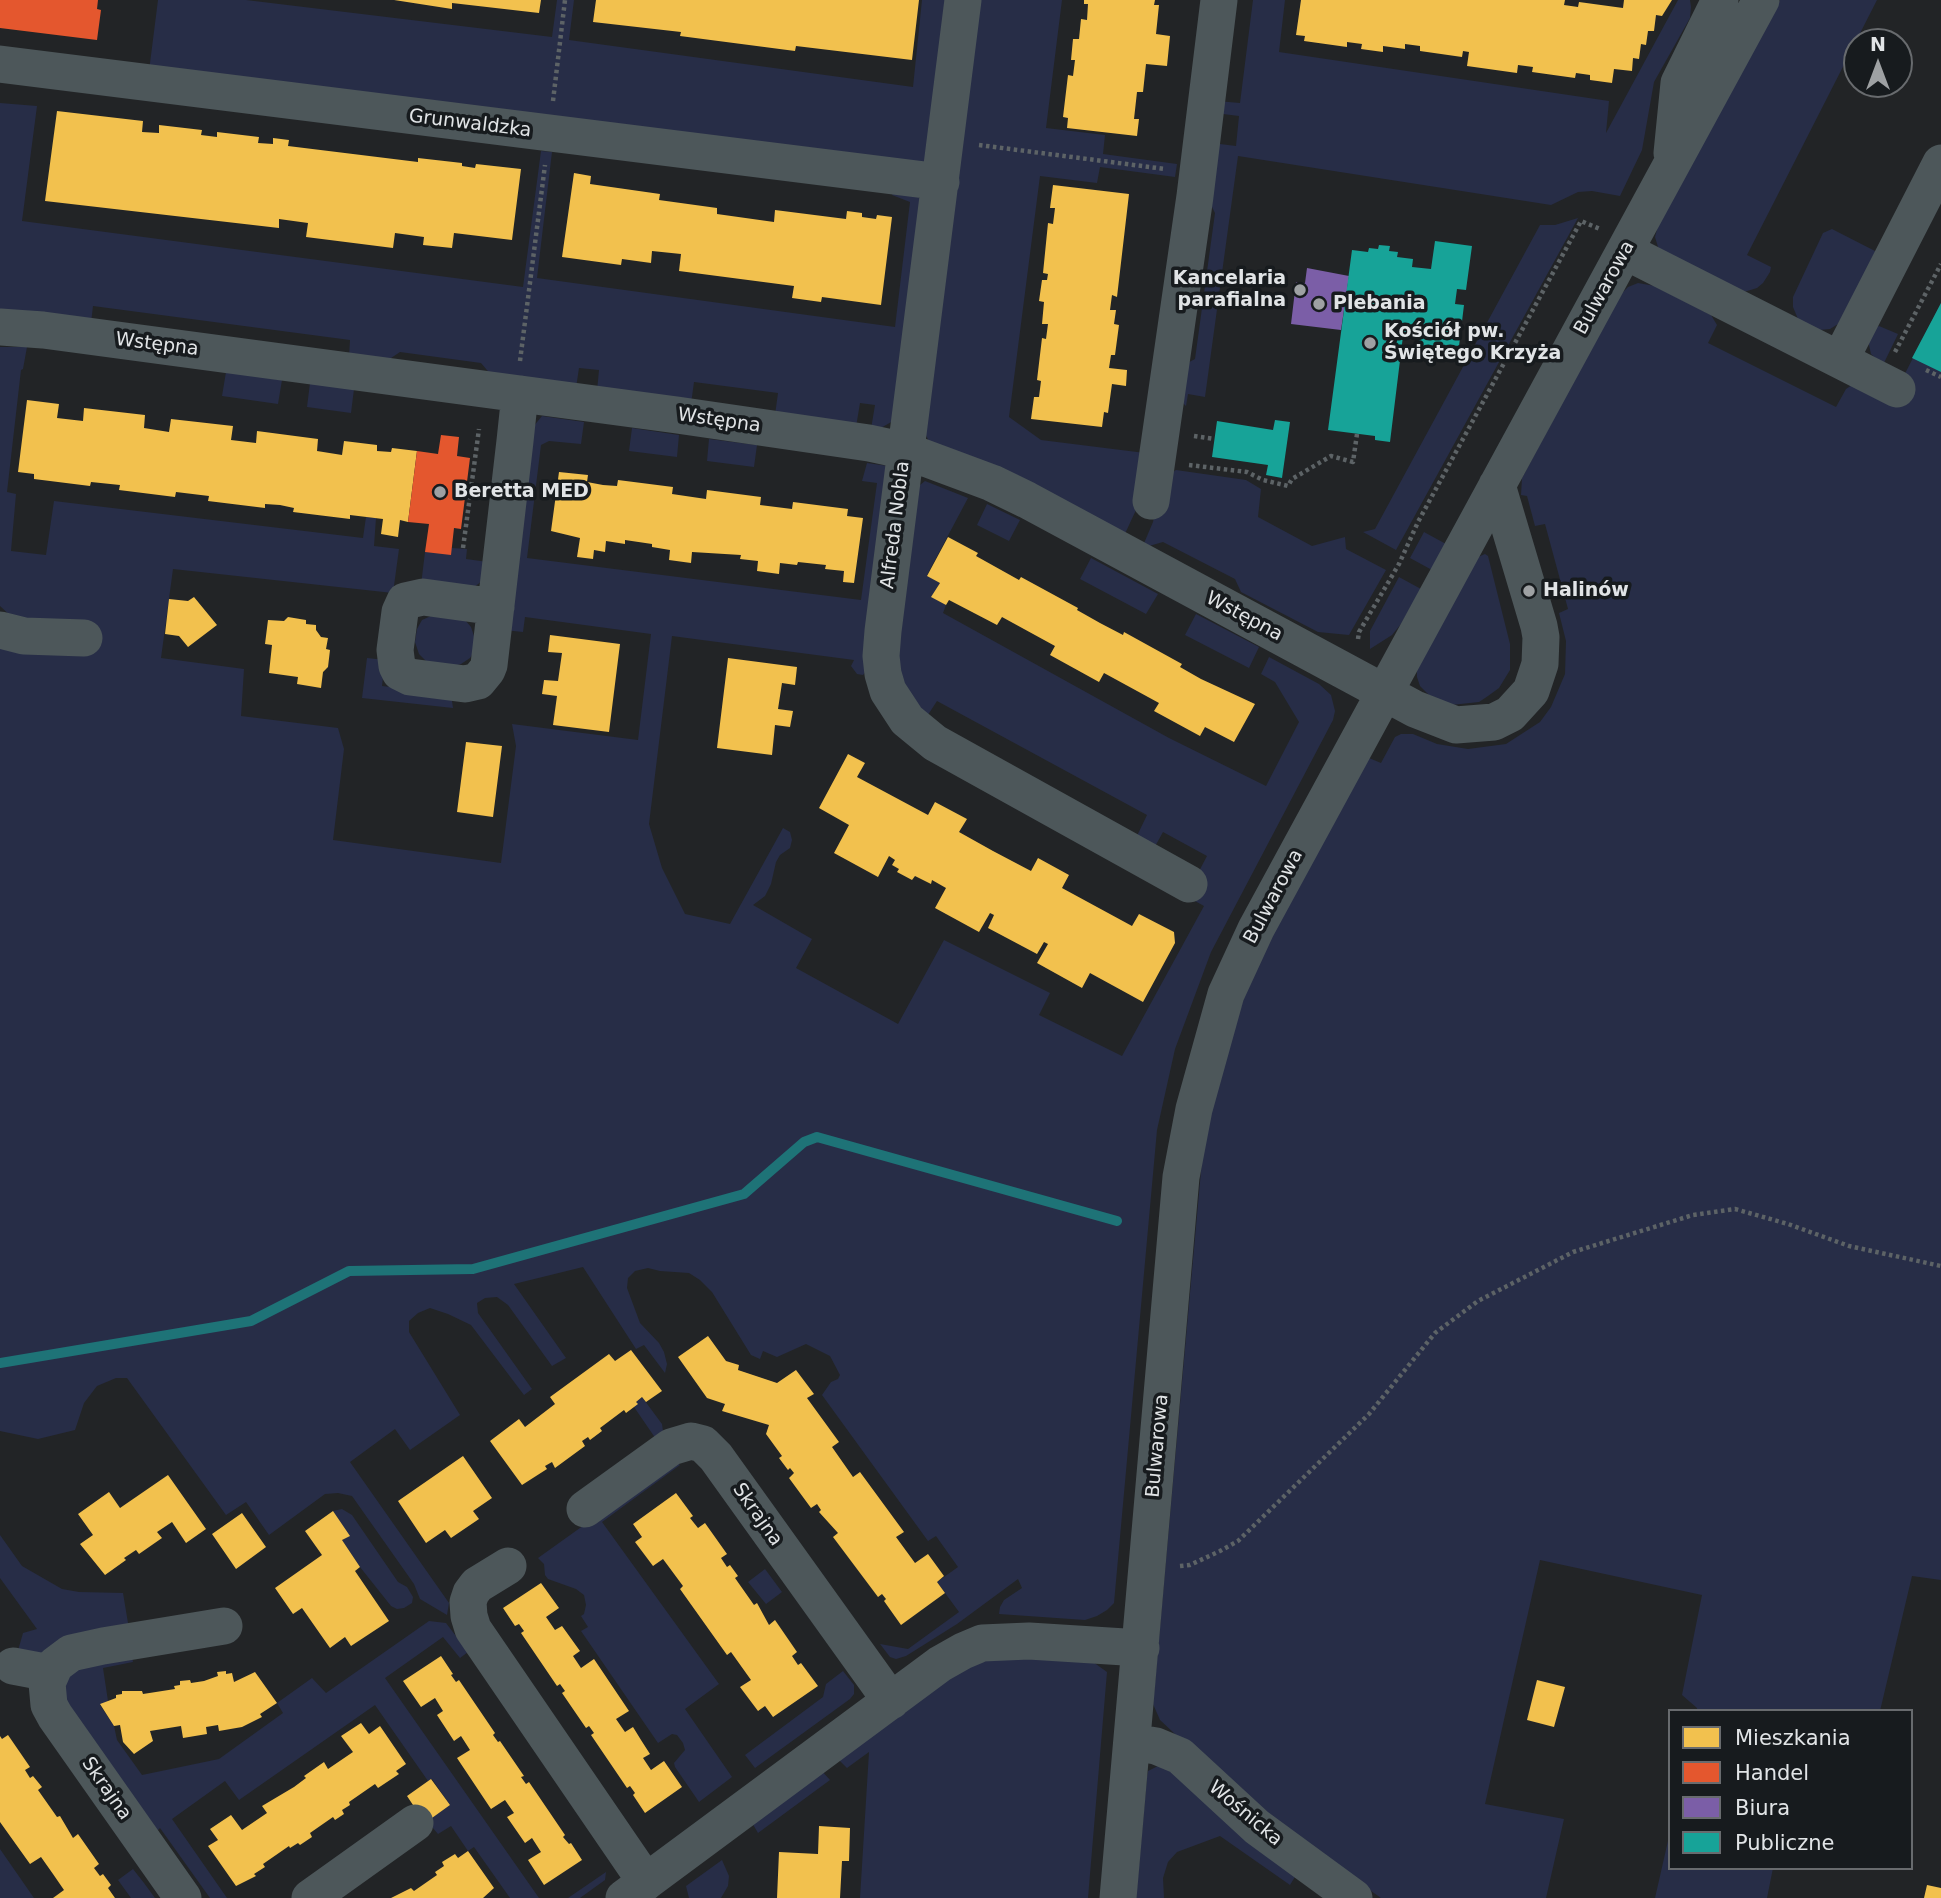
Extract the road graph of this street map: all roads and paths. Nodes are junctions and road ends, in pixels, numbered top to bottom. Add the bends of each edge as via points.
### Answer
1 (565, 0) edge
2 (963, 0) edge
3 (1219, 0) edge
4 (1720, 0) edge
5 (1761, 0) edge
6 (0, 64) edge
7 (549, 134) junction
8 (945, 141) junction
9 (1941, 163) edge
10 (1672, 164) junction
11 (1170, 170) dead end
12 (940, 183) junction
13 (1617, 242) junction
14 (1941, 264) edge
15 (0, 327) edge
16 (1840, 360) junction
17 (1888, 385) joint
18 (518, 399) junction
19 (1357, 434) dead end
20 (906, 451) junction
21 (1157, 460) junction
22 (1497, 485) junction
23 (1151, 501) dead end
24 (463, 548) dead end
25 (496, 607) dead end
26 (0, 629) edge
27 (83, 638) dead end
28 (1347, 643) dead end
29 (1384, 692) junction
30 (1189, 884) dead end
31 (1941, 1266) edge
32 (585, 1509) dead end
33 (508, 1566) dead end
34 (1148, 1572) junction
35 (224, 1626) dead end
36 (1141, 1648) junction
37 (13, 1666) dead end
38 (50, 1673) junction
39 (891, 1701) junction
40 (1132, 1742) junction
41 (415, 1823) dead end
42 (635, 1890) edge
43 (183, 1898) edge
44 (310, 1898) edge
45 (1118, 1898) edge
46 (1354, 1898) edge

1 - 7 path
2 - 8 street, Alfreda Nobla
3 - 21 street
4 - 10 street via 1679,83
5 - 10 street, Bulwarowa
6 - 7 street, Grunwaldzka
7 - 12 street, Grunwaldzka
7 - 18 path
8 - 11 path
8 - 12 street, Alfreda Nobla
9 - 16 street
10 - 13 street, Bulwarowa
12 - 20 street, Alfreda Nobla
13 - 16 street
13 - 22 street, Bulwarowa
13 - 28 path via 1581,220 1357,643
14 - 17 path
15 - 18 street, Wstępna
16 - 17 street
18 - 20 street, Wstępna
18 - 24 path via 482,404
18 - 25 street
19 - 21 path via 1353,461 1331,456 1288,486 1247,472
20 - 29 street, Wstępna via 1027,500
20 - 30 street, Alfreda Nobla via 881,656 888,691 898,708 918,730 956,757
21 - 23 street
22 - 29 street, Bulwarowa
22 - 29 street, Wstępna via 1541,637 1540,664 1531,691 1510,714 1476,724 1436,718
26 - 27 street via 24,636
29 - 34 street, Bulwarowa via 1256,929 1226,994 1213,1036 1181,1177
31 - 34 path via 1849,1246 1735,1209 1693,1215 1573,1252 1478,1301 1435,1333 1369,1414 1238,1541 1189,1564
32 - 39 street, Skrajna via 671,1447 691,1441 703,1444
33 - 42 street via 471,1593 473,1629
34 - 36 street, Bulwarowa
35 - 38 street via 71,1653
36 - 39 street via 982,1643 940,1664
36 - 40 street, Bulwarowa
37 - 38 street
38 - 43 street, Skrajna via 46,1693 55,1716
39 - 42 street
40 - 45 street, Bulwarowa
40 - 46 street, Wośnicka via 1180,1756 1257,1827
41 - 44 street

